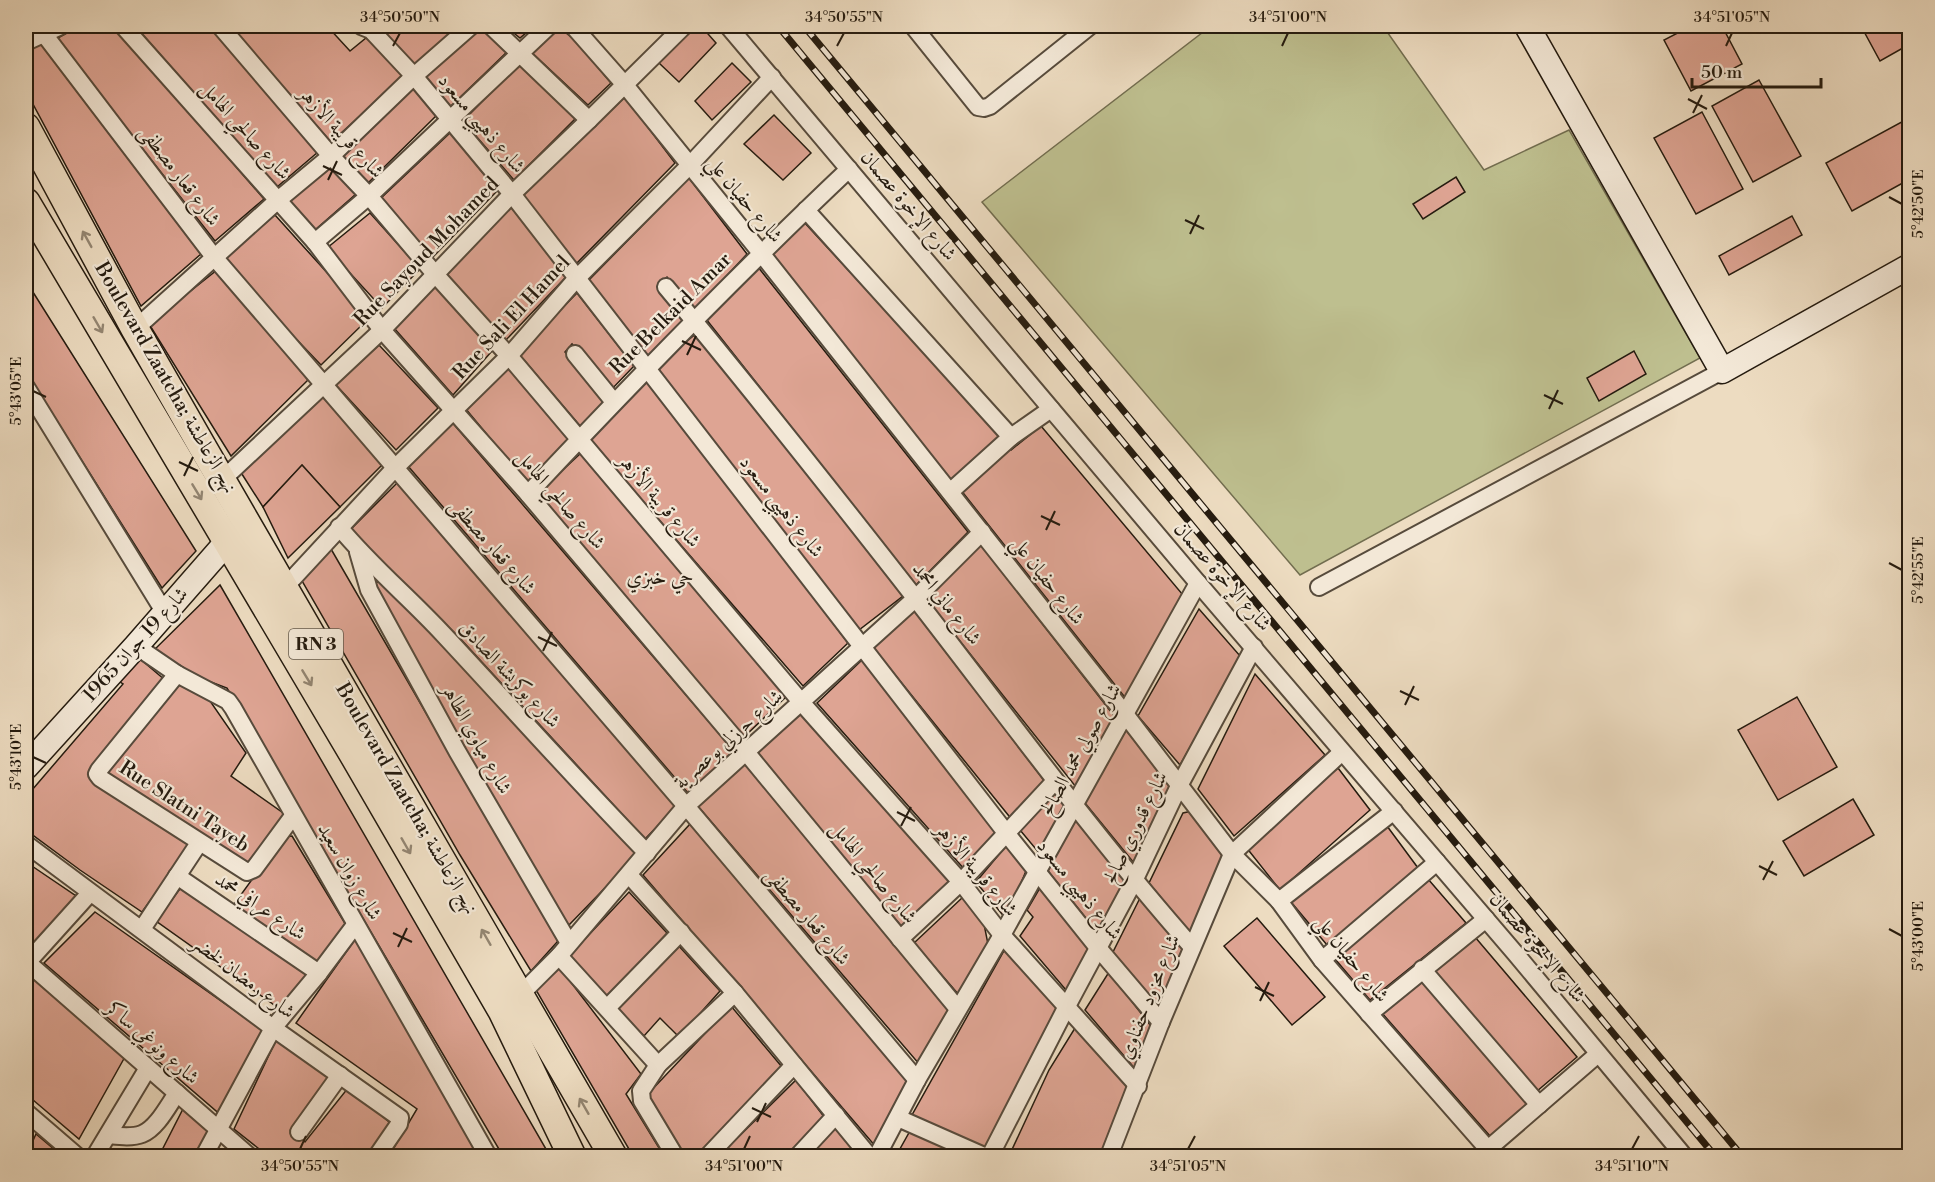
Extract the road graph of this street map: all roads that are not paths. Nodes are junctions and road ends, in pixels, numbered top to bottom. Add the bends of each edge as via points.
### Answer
1 (61, 26) edge
2 (123, 26) edge
3 (220, 26) edge
4 (361, 26) edge
5 (471, 26) edge
6 (491, 26) edge
7 (549, 26) edge
8 (684, 26) edge
9 (728, 26) edge
10 (913, 26) edge
11 (1089, 26) edge
12 (1527, 26) edge
13 (576, 27) edge
14 (44, 34) junction
15 (26, 42) edge
16 (521, 53) junction
17 (414, 76) junction
18 (772, 77) junction
19 (625, 85) junction
20 (450, 118) junction
21 (589, 120) junction
22 (26, 127) edge
23 (331, 156) junction
24 (689, 166) junction
25 (849, 169) junction
26 (512, 194) junction
27 (369, 196) junction
28 (278, 200) junction
29 (26, 202) edge
30 (806, 210) junction
31 (315, 242) junction
32 (761, 253) junction
33 (214, 257) junction
34 (1910, 266) edge
35 (435, 274) junction
36 (577, 278) junction
37 (666, 287) dead end
38 (694, 320) junction
39 (135, 329) junction
40 (382, 330) junction
41 (575, 354) dead end
42 (509, 356) junction
43 (646, 368) junction
44 (1722, 371) junction
45 (324, 385) junction
46 (26, 387) edge
47 (614, 402) junction
48 (1051, 409) junction
49 (453, 411) junction
50 (1011, 437) junction
51 (579, 439) junction
52 (396, 467) junction
53 (222, 480) junction
54 (950, 492) junction
55 (528, 494) junction
56 (250, 526) junction
57 (339, 527) junction
58 (982, 532) junction
59 (227, 542) junction
60 (358, 551) junction
61 (1198, 583) junction
62 (1319, 587) dead end
63 (284, 588) junction
64 (916, 598) junction
65 (165, 613) junction
66 (136, 646) junction
67 (862, 646) junction
68 (1254, 647) junction
69 (177, 674) junction
70 (802, 703) junction
71 (1125, 714) junction
72 (746, 752) junction
73 (1342, 752) junction
74 (26, 767) edge
75 (1055, 781) junction
76 (1179, 786) junction
77 (1073, 805) junction
78 (686, 806) junction
79 (1394, 811) junction
80 (293, 816) junction
81 (1006, 834) junction
82 (199, 843) junction
83 (26, 844) edge
84 (647, 853) junction
85 (1232, 854) junction
86 (1437, 862) junction
87 (1037, 872) junction
88 (629, 875) junction
89 (177, 876) junction
90 (1134, 881) junction
91 (961, 882) junction
92 (90, 893) junction
93 (1279, 901) junction
94 (1486, 919) junction
95 (355, 925) junction
96 (142, 929) junction
97 (681, 932) junction
98 (1002, 935) junction
99 (900, 939) junction
100 (569, 943) junction
101 (1192, 947) junction
102 (1099, 949) junction
103 (559, 956) junction
104 (1322, 960) junction
105 (26, 963) edge
106 (1422, 969) junction
107 (319, 973) junction
108 (735, 993) junction
109 (511, 1004) junction
110 (607, 1008) junction
111 (1066, 1008) junction
112 (958, 1009) junction
113 (1369, 1014) junction
114 (1161, 1022) junction
115 (273, 1028) junction
116 (1599, 1054) junction
117 (658, 1065) junction
118 (794, 1065) junction
119 (148, 1068) junction
120 (340, 1075) junction
121 (917, 1080) junction
122 (1138, 1086) junction
123 (177, 1093) junction
124 (1539, 1105) junction
125 (836, 1115) junction
126 (898, 1118) junction
127 (27, 1119) edge
128 (218, 1130) junction
129 (299, 1132) dead end
130 (108, 1135) junction
131 (1491, 1153) edge
132 (78, 1156) edge
133 (95, 1156) edge
134 (204, 1156) edge
135 (249, 1156) edge
136 (377, 1156) edge
137 (488, 1156) edge
138 (572, 1156) edge
139 (613, 1156) edge
140 (675, 1156) edge
141 (708, 1156) edge
142 (798, 1156) edge
143 (869, 1156) edge
144 (877, 1156) edge
145 (984, 1156) edge
146 (990, 1156) edge
147 (1109, 1156) edge
148 (1684, 1156) edge

1 - 14 street
2 - 28 street, شارع صالحي الهامل
3 - 23 street, شارع قريبة الأزهر
4 - 17 street, شارع ذهيبي مسعود via 371,30
5 - 17 street
6 - 16 street
7 - 16 street
8 - 19 street, Rue Sayoud Mohamed
9 - 18 street, شارع الإخوة عصمان
10 - 11 street via 978,107 984,108
12 - 44 street
13 - 19 street, شارع حفيان علي
14 - 15 street
14 - 33 street, شارع قعار مصطفى
16 - 20 street
16 - 21 street
17 - 20 street, شارع ذهيبي مسعود
17 - 23 street
18 - 24 street, Rue Sali El Hamel
18 - 25 street, شارع الإخوة عصمان
19 - 21 street, Rue Sayoud Mohamed
19 - 24 street, شارع حفيان علي
20 - 26 street, شارع ذهيبي مسعود
20 - 27 street
21 - 26 street, Rue Sayoud Mohamed
39 -> 22 main road, Boulevard Zaatcha; نهج الزعاطشة / RN 3
23 - 27 street, شارع قريبة الأزهر
23 - 28 street
24 - 32 street, شارع حفيان علي
24 - 36 street, Rue Sali El Hamel
25 - 30 street, Rue Belkaid Amar
25 - 48 street, شارع الإخوة عصمان
26 - 35 street, Rue Sayoud Mohamed
26 - 36 street, شارع ذهيبي مسعود
27 - 31 street
27 - 35 street, شارع قريبة الأزهر
28 - 31 street, شارع صالحي الهامل
28 - 33 street
29 -> 59 main road, Boulevard Zaatcha; نهج الزعاطشة / RN 3
30 - 32 street, Rue Belkaid Amar
30 - 50 street
31 - 40 street, شارع صالحي الهامل
32 - 38 street, Rue Belkaid Amar
32 - 54 street, شارع حفيان علي
33 - 39 street
33 - 45 street, شارع قعار مصطفى
34 - 44 street
35 - 40 street, Rue Sayoud Mohamed
35 - 42 street, شارع قريبة الأزهر
36 - 42 street, Rue Sali El Hamel
36 - 43 street, شارع ذهيبي مسعود
37 - 38 street, شارع ماني امحمد
38 - 43 street, Rue Belkaid Amar
38 - 64 street, شارع ماني امحمد
39 - 53 main road, Boulevard Zaatcha; نهج الزعاطشة / RN 3
40 - 45 street, Rue Sayoud Mohamed
40 - 49 street, شارع صالحي الهامل
41 - 47 street
42 - 49 street, Rue Sali El Hamel
42 - 51 street, شارع قريبة الأزهر
43 - 47 street, Rue Belkaid Amar
43 - 67 street, شارع ذهيبي مسعود
44 - 62 street
45 - 52 street, شارع قعار مصطفى
45 - 53 street, Rue Sayoud Mohamed
46 - 65 street
47 - 51 street, Rue Belkaid Amar
48 - 50 street
48 - 61 street, شارع الإخوة عصمان
49 - 52 street, Rue Sali El Hamel
49 - 55 street, شارع صالحي الهامل
50 - 54 street
51 - 55 street, Rue Belkaid Amar
51 - 70 street, شارع قريبة الأزهر
52 - 57 street, Rue Sali El Hamel
52 - 78 street, شارع قعار مصطفى
53 - 56 main road, Boulevard Zaatcha; نهج الزعاطشة / RN 3
54 - 58 street, شارع حفيان علي
55 - 72 street, شارع صالحي الهامل
56 - 59 street, شارع 19 جوان 1965
56 - 63 main road, Boulevard Zaatcha; نهج الزعاطشة / RN 3
57 - 60 street, شارع بوكريشة الصادق
57 - 63 street, Rue Sali El Hamel
58 - 64 street, شارع حرزلي بوعصرية
58 - 71 street, شارع حفيان علي
59 - 65 street, شارع 19 جوان 1965
59 -> 109 main road, Boulevard Zaatcha; نهج الزعاطشة / RN 3
60 - 84 street, شارع بوكريشة الصادق via 442,633
60 - 100 street, شارع مياوي الطاهر via 369,590
61 - 68 street, شارع الإخوة عصمان
61 - 71 street, شارع صولي محمد الصالح
109 -> 63 main road, Boulevard Zaatcha; نهج الزعاطشة / RN 3
64 - 67 street, شارع حرزلي بوعصرية
64 - 75 street, شارع ماني امحمد
65 - 66 street, شارع 19 جوان 1965
66 - 69 street, شارع زوان سعيد
66 - 74 street, شارع 19 جوان 1965
67 - 70 street, شارع حرزلي بوعصرية
67 - 81 street, شارع ذهيبي مسعود
68 - 73 street, شارع الإخوة عصمان
68 - 76 street, شارع قدوري صالح
69 - 80 street, شارع زوان سعيد via 228,701
69 - 82 street, Rue Slatni Tayeb via 98,774
70 - 72 street, شارع حرزلي بوعصرية
70 - 91 street, شارع قريبة الأزهر
71 - 76 street, شارع حفيان علي
71 - 77 street, شارع صولي محمد الصالح
72 - 78 street, شارع حرزلي بوعصرية
72 - 99 street, شارع صالحي الهامل
73 - 79 street, شارع الإخوة عصمان
73 - 85 street
75 - 77 street, شارع ماني امحمد
75 - 81 street
76 - 85 street, شارع حفيان علي
76 - 90 street, شارع قدوري صالح
77 - 87 street, شارع صولي محمد الصالح
77 - 90 street, شارع ماني امحمد
78 - 84 street, شارع حرزلي بوعصرية
78 - 121 street, شارع قعار مصطفى
79 - 86 street, شارع الإخوة عصمان
79 - 93 street
80 - 82 street, Rue Slatni Tayeb via 250,872
80 - 95 street, شارع زوان سعيد
81 - 87 street, شارع ذهيبي مسعود
81 - 91 street
82 - 89 street
83 - 92 street, شارع رمضان لخضر
84 - 88 street, شارع حرزلي بوعصرية
85 - 93 street, شارع حفيان علي
85 - 101 street, شارع محزود حفناوي
86 - 94 street, شارع الإخوة عصمان
86 - 104 street
87 - 98 street, شارع صولي محمد الصالح
87 - 102 street, شارع ذهيبي مسعود
88 - 97 street
88 - 100 street, شارع حرزلي بوعصرية
89 - 96 street
89 - 107 street, شارع عرافي محمد
90 - 101 street, شارع ماني امحمد
90 - 102 street, شارع قدوري صالح
91 - 98 street, شارع قريبة الأزهر
91 - 99 street
92 - 96 street, شارع رمضان لخضر
92 - 105 street
93 - 104 street, شارع حفيان علي
94 - 106 street
94 - 116 street, شارع الإخوة عصمان
95 - 107 street
95 - 137 street, شارع زوان سعيد
96 - 115 street, شارع رمضان لخضر
97 - 108 street
97 - 110 street
98 - 111 street, شارع قريبة الأزهر
98 - 112 street, شارع صولي محمد الصالح
99 - 112 street, شارع صالحي الهامل
100 - 103 street, شارع حرزلي بوعصرية
101 - 114 street, شارع محزود حفناوي
102 - 111 street, شارع قدوري صالح
102 - 114 street, شارع ذهيبي مسعود
103 - 109 street, شارع حرزلي بوعصرية
103 - 110 street
104 - 113 street, شارع حفيان علي
105 - 119 street, شارع ونوغي ساكر
106 - 113 street
106 - 124 street
107 - 115 street
108 - 117 street
108 - 118 street
109 - 138 main road, Boulevard Zaatcha; نهج الزعاطشة / RN 3
139 -> 109 main road, Boulevard Zaatcha; نهج الزعاطشة / RN 3
110 - 117 street
111 - 122 street, شارع قريبة الأزهر
111 - 146 street, شارع قدوري صالح
112 - 121 street, شارع صولي محمد الصالح
113 - 131 street, شارع حفيان علي
114 - 122 street, شارع محزود حفناوي
115 - 120 street, شارع رمضان لخضر
115 - 128 street
116 - 124 street
116 - 148 street, شارع الإخوة عصمان
117 - 140 street via 641,1091 642,1101
118 - 125 street
118 - 141 street
119 - 123 street, شارع ونوغي ساكر
119 - 130 street
120 - 129 street
120 - 136 street, شارع رمضان لخضر via 400,1119
121 - 126 street, شارع صولي محمد الصالح
122 - 147 street, شارع محزود حفناوي
123 - 128 street, شارع ونوغي ساكر
123 - 130 street via 152,1127 142,1134
124 - 131 street
125 - 142 street
125 - 143 street
126 - 144 street, شارع صولي محمد الصالح
126 - 145 street
127 - 132 street
128 - 134 street
128 - 135 street, شارع ونوغي ساكر
130 - 133 street

